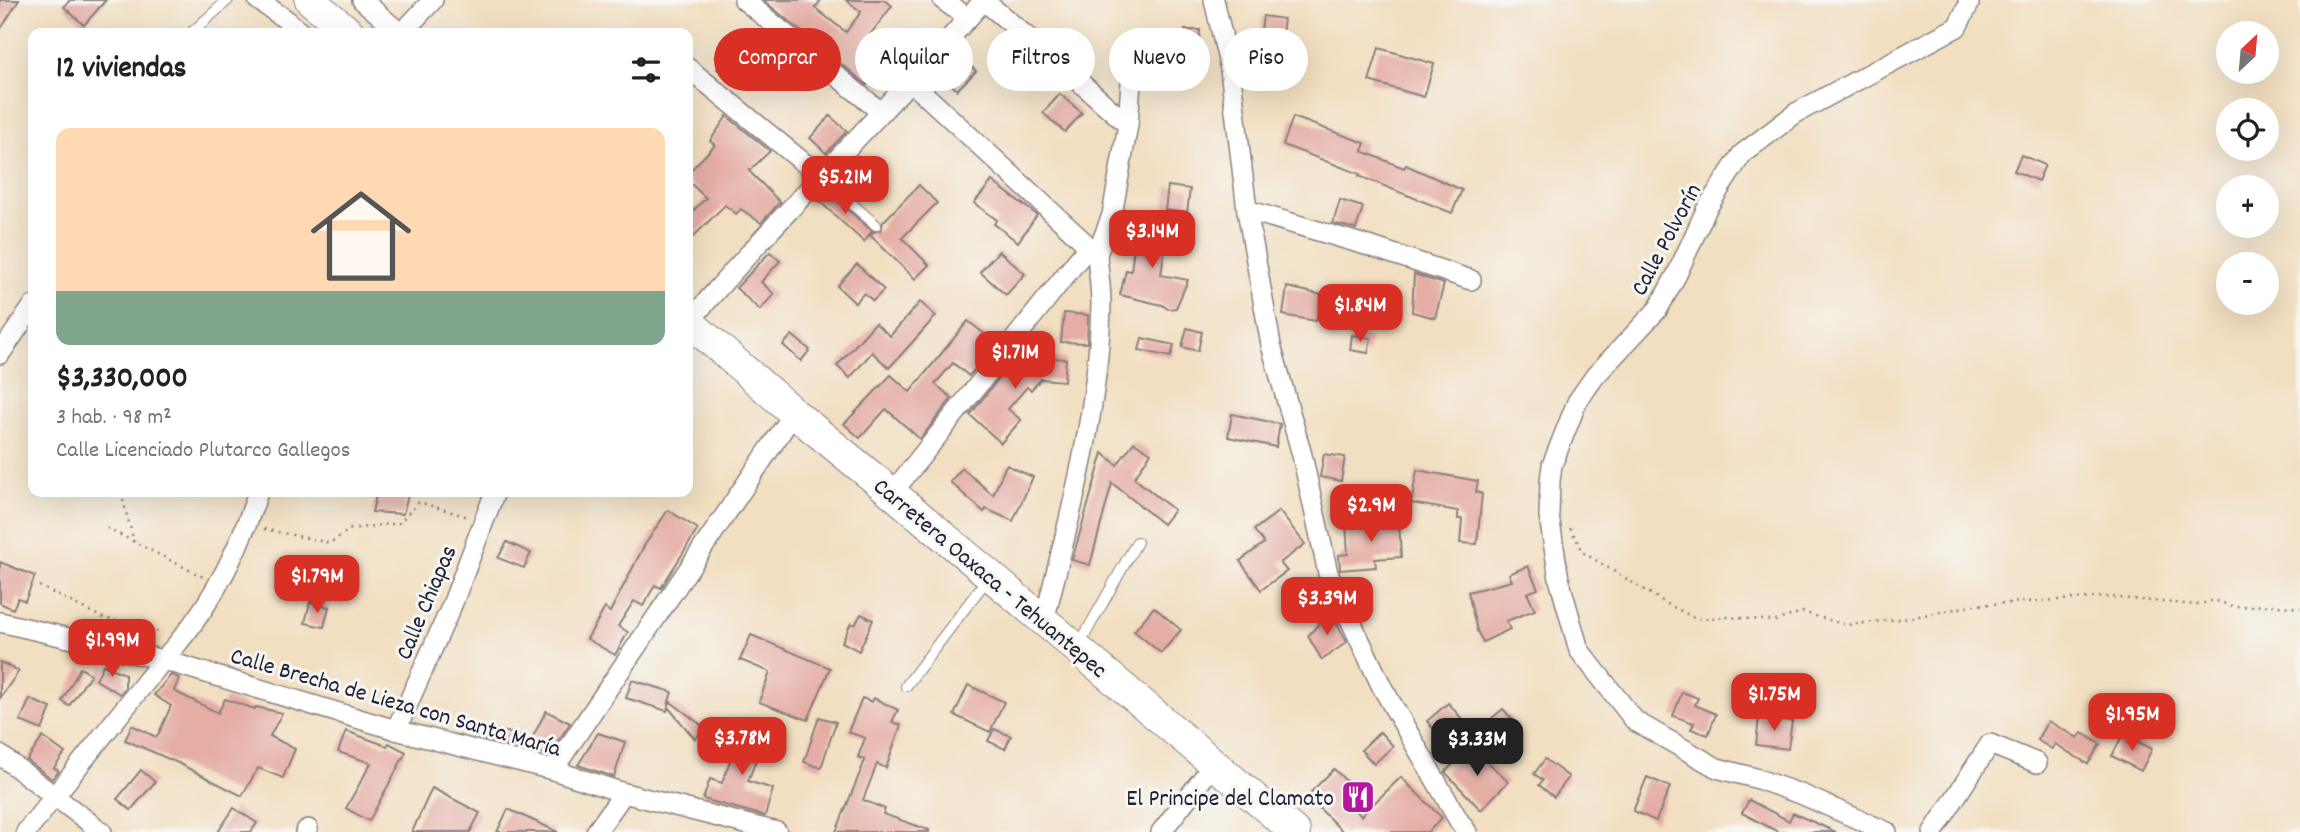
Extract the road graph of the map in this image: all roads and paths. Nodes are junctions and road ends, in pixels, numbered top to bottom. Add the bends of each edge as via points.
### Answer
1 (228, 0) edge
2 (258, 0) edge
3 (310, 0) edge
4 (362, 0) edge
5 (433, 0) edge
6 (744, 0) edge
7 (943, 0) edge
8 (983, 0) edge
9 (1214, 0) edge
10 (1968, 0) edge
11 (968, 18) junction
12 (197, 28) edge
13 (294, 28) edge
14 (343, 28) edge
15 (395, 28) edge
16 (406, 28) edge
17 (959, 28) edge
18 (693, 72) edge
19 (901, 91) edge
20 (921, 91) edge
21 (1130, 91) edge
22 (881, 112) junction
23 (1128, 125) junction
24 (820, 176) junction
25 (1247, 210) junction
26 (876, 225) dead end
27 (1093, 251) junction
28 (1471, 280) dead end
29 (28, 313) edge
30 (693, 315) edge
31 (693, 325) edge
32 (0, 354) edge
33 (794, 414) junction
34 (892, 493) junction
35 (256, 497) edge
36 (493, 497) edge
37 (122, 499) dead end
38 (484, 522) junction
39 (1568, 524) dead end
40 (247, 526) junction
41 (107, 528) dead end
42 (134, 542) junction
43 (1137, 542) dead end
44 (990, 575) junction
45 (218, 585) junction
46 (39, 586) dead end
47 (2300, 608) edge
48 (1044, 621) junction
49 (0, 622) edge
50 (186, 636) junction
51 (1077, 648) junction
52 (163, 660) junction
53 (906, 686) dead end
54 (396, 730) junction
55 (0, 755) edge
56 (2037, 763) dead end
57 (1213, 764) junction
58 (553, 770) junction
59 (624, 793) junction
60 (55, 796) junction
61 (26, 832) edge
62 (102, 832) edge
63 (596, 832) edge
64 (776, 832) edge
65 (1161, 832) edge
66 (1295, 832) edge
67 (1467, 832) edge
68 (1887, 832) edge
69 (1933, 832) edge

1 - 12 lane
2 - 13 street
3 - 14 main road
4 - 15 street
5 - 16 street
6 - 22 street
7 - 11 street
8 - 11 street
8 - 23 street
9 - 25 street via 1230,69
10 - 68 street, Calle Polvorín via 1957,27 1796,113 1742,154 1707,208 1658,309 1595,376 1577,402 1550,481 1549,516 1559,579 1579,650 1635,721 1717,768 1803,795
11 - 17 street
18 - 24 street
19 - 22 street
20 - 27 street
21 - 23 street
22 - 24 street
23 - 27 street via 1112,215
24 - 26 lane
24 - 30 street
25 - 28 street
25 - 67 street via 1271,345 1328,573 1382,687
27 - 34 street
27 - 48 street via 1101,300 1099,343 1080,479
29 - 32 street
31 - 33 main road, Carretera Oaxaca - Tehuantepec
33 - 34 main road, Carretera Oaxaca - Tehuantepec
33 - 58 street
34 - 44 main road, Carretera Oaxaca - Tehuantepec
35 - 40 street
36 - 38 street, Calle Chiapas
37 - 42 path
38 - 40 path via 419,502 399,523 351,529 330,542
38 - 54 street, Calle Chiapas
39 - 47 path via 1584,552 1697,619 1775,621 1802,612 1846,625 1975,605 2108,597
40 - 45 street
41 - 42 path
42 - 45 path
43 - 51 lane
44 - 48 main road, Carretera Oaxaca - Tehuantepec
44 - 53 lane
45 - 50 street
46 - 50 path via 101,617
48 - 51 main road, Carretera Oaxaca - Tehuantepec
49 - 52 street, Calle Brecha de Lieza con Santa María
50 - 52 street
51 - 57 main road, Carretera Oaxaca - Tehuantepec
52 - 54 street, Calle Brecha de Lieza con Santa María
52 - 60 street
54 - 58 street, Calle Brecha de Lieza con Santa María
55 - 60 street
56 - 69 street via 1990,744
57 - 65 street
57 - 66 main road, Carretera Oaxaca - Tehuantepec
58 - 59 street, Calle Brecha de Lieza con Santa María
59 - 63 street
59 - 64 street, Calle Brecha de Lieza con Santa María
60 - 61 street
60 - 62 street

